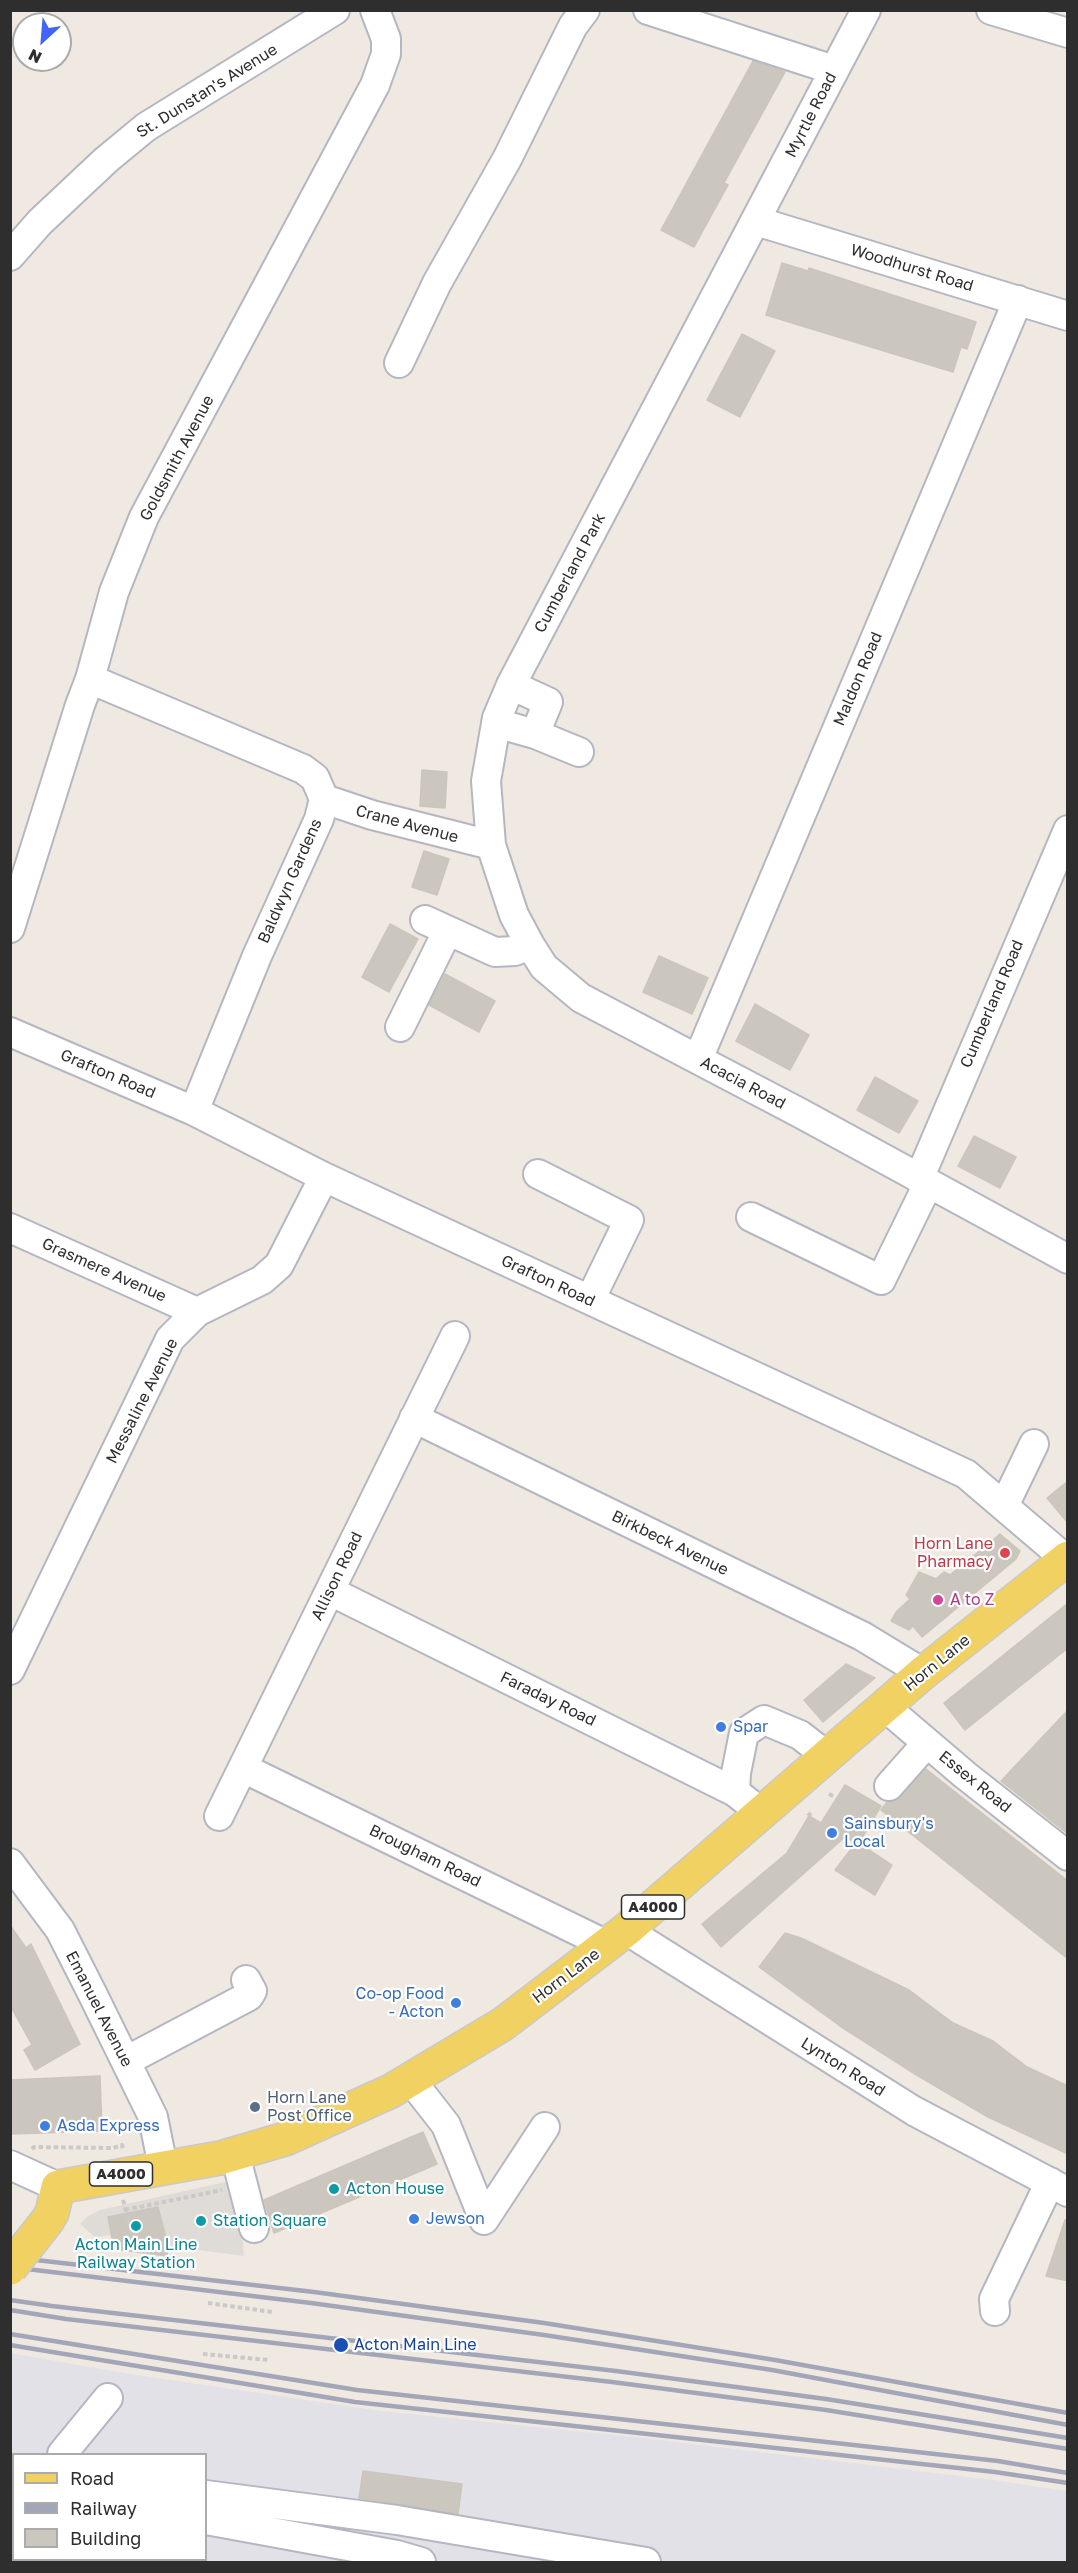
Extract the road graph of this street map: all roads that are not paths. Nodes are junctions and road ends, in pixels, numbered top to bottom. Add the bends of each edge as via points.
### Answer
1 (335, 10) edge
2 (375, 10) edge
3 (585, 10) edge
4 (648, 10) edge
5 (866, 10) edge
6 (991, 10) edge
7 (1068, 33) edge
8 (834, 70) junction
9 (756, 221) junction
10 (10, 256) edge
11 (1018, 300) junction
12 (1068, 316) edge
13 (399, 363) dead end
14 (90, 679) junction
15 (511, 686) junction
16 (496, 723) junction
17 (535, 734) junction
18 (579, 752) dead end
19 (324, 799) junction
20 (1066, 836) edge
21 (491, 845) junction
22 (10, 928) edge
23 (530, 945) junction
24 (400, 1027) dead end
25 (10, 1032) edge
26 (698, 1059) junction
27 (194, 1112) junction
28 (538, 1174) dead end
29 (324, 1178) junction
30 (923, 1181) junction
31 (751, 1217) dead end
32 (10, 1228) edge
33 (1068, 1259) edge
34 (590, 1300) junction
35 (197, 1312) junction
36 (455, 1336) dead end
37 (414, 1418) junction
38 (1034, 1444) dead end
39 (1004, 1506) junction
40 (1067, 1559) edge
41 (330, 1591) junction
42 (10, 1670) edge
43 (923, 1673) junction
44 (884, 1706) junction
45 (927, 1743) junction
46 (828, 1756) junction
47 (243, 1768) junction
48 (889, 1786) dead end
49 (735, 1792) junction
50 (762, 1813) junction
51 (219, 1816) dead end
52 (1068, 1856) edge
53 (10, 1863) edge
54 (616, 1937) junction
55 (246, 1980) dead end
56 (126, 2061) junction
57 (410, 2079) junction
58 (545, 2127) dead end
59 (10, 2165) edge
60 (239, 2167) junction
61 (160, 2181) junction
62 (58, 2187) junction
63 (1059, 2187) edge
64 (254, 2228) dead end
65 (10, 2268) edge
66 (994, 2311) dead end
67 (108, 2398) dead end
68 (63, 2453) edge
69 (207, 2495) edge
70 (207, 2520) edge
71 (421, 2562) edge
72 (646, 2562) edge

1 - 10 street, St. Dunstan's Avenue via 146,127 40,222
2 - 14 street, Goldsmith Avenue via 386,39 386,54 375,85 144,517 114,592
3 - 13 street via 437,283
4 - 8 street
5 - 8 street, Myrtle Road
6 - 7 street
8 - 9 street, Myrtle Road
9 - 11 street, Woodhurst Road
9 - 15 street, Cumberland Park
11 - 12 street, Woodhurst Road
11 - 26 street, Maldon Road
14 - 19 street, Baldwyn Gardens via 303,769 315,778
14 - 22 street, Goldsmith Avenue
15 - 16 street, Cumberland Park
15 - 17 street via 548,702
16 - 17 street
16 - 21 street, Cumberland Park via 486,781
17 - 18 street
19 - 21 street, Crane Avenue
19 - 27 street, Baldwyn Gardens via 319,819 257,956
20 - 30 street, Cumberland Road
21 - 23 street, Cumberland Park via 514,915
23 - 24 street via 495,952 436,926
23 - 26 street, Acacia Road via 544,967 581,998
25 - 27 street, Grafton Road
26 - 30 street, Acacia Road
27 - 29 street, Grafton Road
28 - 34 street via 629,1220
29 - 34 street, Grafton Road
29 - 35 street, Messaline Avenue via 279,1265 262,1280
30 - 31 street, Cumberland Road via 880,1280
30 - 33 street, Acacia Road
32 - 35 street, Grasmere Avenue
34 - 39 street, Grafton Road via 966,1474
35 - 42 street, Messaline Avenue via 170,1339
36 - 37 street, Allison Road
37 - 41 street, Allison Road
37 - 43 street, Birkbeck Avenue via 862,1636
38 - 39 street
39 - 40 street, Grafton Road
40 - 43 main road, Horn Lane / A4000
41 - 47 street, Allison Road
41 - 49 street, Faraday Road
43 - 44 main road, Horn Lane / A4000
44 - 45 street, Essex Road
44 - 46 main road, Horn Lane / A4000
45 - 48 street
45 - 52 street, Essex Road
46 - 49 street via 800,1735 764,1720 744,1733
46 - 50 main road, Horn Lane / A4000
47 - 51 street, Allison Road
47 - 54 street, Brougham Road
49 - 50 street, Faraday Road
50 - 54 main road, Horn Lane / A4000
53 - 56 street, Emanuel Avenue via 60,1930
54 - 57 main road, Horn Lane / A4000 via 503,2024
54 - 63 street, Lynton Road via 914,2111
55 - 56 street via 252,1991 249,1996
56 - 61 street, Emanuel Avenue via 153,2117
57 - 58 street via 446,2125 484,2220
57 - 60 main road, Horn Lane / A4000 via 285,2139
59 - 62 street
60 - 61 main road, Horn Lane / A4000
60 - 64 street
61 - 62 main road, Horn Lane / A4000
62 - 65 main road, bridge via 52,2213
63 - 66 street via 994,2299
67 - 68 street
69 - 72 street via 397,2520
70 - 71 street via 397,2554

